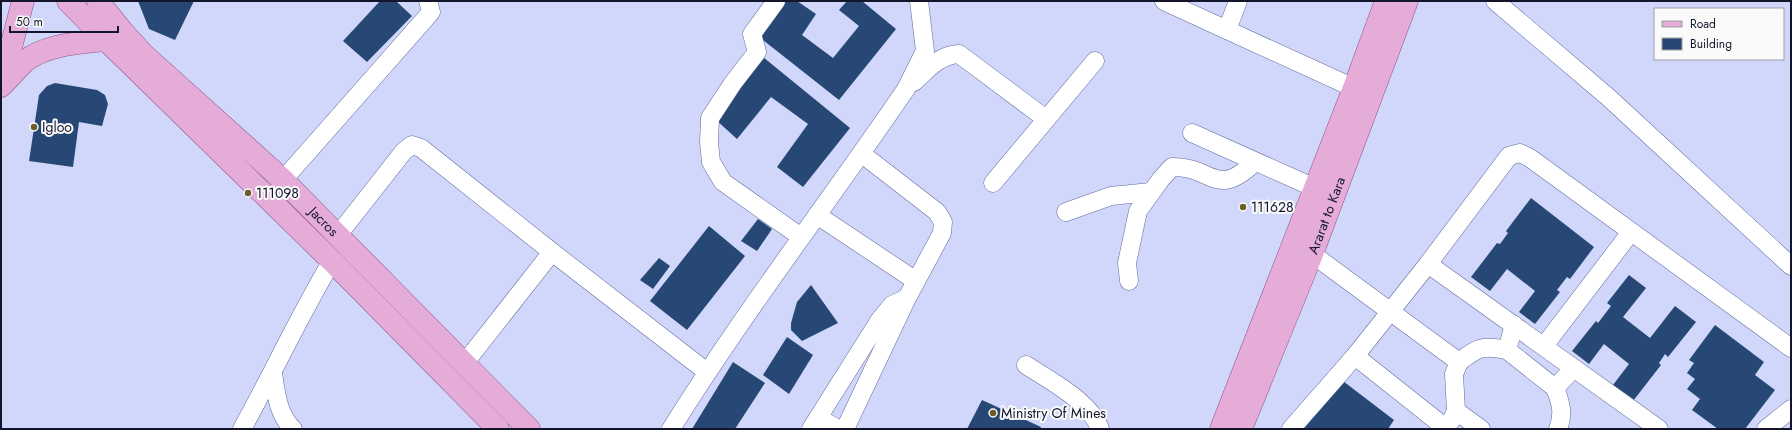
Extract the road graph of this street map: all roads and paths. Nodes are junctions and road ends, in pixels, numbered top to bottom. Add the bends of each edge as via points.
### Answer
1 (23, 1) edge
2 (68, 1) edge
3 (98, 1) edge
4 (113, 1) edge
5 (428, 1) edge
6 (776, 1) edge
7 (919, 1) edge
8 (1164, 1) edge
9 (1238, 1) edge
10 (1386, 1) edge
11 (1407, 1) edge
12 (1495, 1) edge
13 (1227, 30) junction
14 (114, 36) junction
15 (1095, 61) dead end
16 (1, 77) edge
17 (1, 86) edge
18 (1354, 88) junction
19 (906, 89) junction
20 (1046, 119) junction
21 (1192, 133) dead end
22 (862, 154) junction
23 (1255, 162) junction
24 (283, 180) junction
25 (993, 183) dead end
26 (1315, 188) junction
27 (1151, 192) junction
28 (1066, 212) dead end
29 (817, 215) junction
30 (1631, 232) junction
31 (338, 235) junction
32 (801, 237) junction
33 (1302, 250) junction
34 (552, 252) junction
35 (332, 261) junction
36 (1428, 264) junction
37 (1791, 266) edge
38 (1129, 280) dead end
39 (916, 281) junction
40 (907, 298) junction
41 (1391, 310) junction
42 (1514, 325) junction
43 (1544, 346) junction
44 (1791, 348) edge
45 (1507, 350) junction
46 (1355, 356) junction
47 (1459, 362) junction
48 (464, 364) junction
49 (1026, 365) dead end
50 (1573, 369) junction
51 (707, 372) junction
52 (273, 373) junction
53 (1555, 388) junction
54 (1791, 409) edge
55 (1456, 411) junction
56 (814, 424) edge
57 (242, 429) edge
58 (293, 429) edge
59 (498, 429) edge
60 (529, 429) edge
61 (671, 429) edge
62 (838, 429) edge
63 (845, 429) edge
64 (1100, 429) edge
65 (1221, 429) edge
66 (1241, 429) edge
67 (1291, 429) edge
68 (1446, 429) edge
69 (1481, 429) edge
70 (1558, 429) edge
71 (1659, 429) edge
72 (1766, 429) edge

1 - 16 main road
2 - 14 main road, Jacros
3 - 14 main road, Jacros
4 - 14 main road
5 - 24 street via 430,12 425,19
6 - 32 street via 752,34 757,52 710,118 709,142 712,162 723,182
7 - 19 street via 925,51
8 - 13 street
9 - 13 street
10 - 18 main road, Ararat to Kara
11 - 33 main road, Ararat to Kara
12 - 37 street via 1608,97
13 - 18 street
14 - 17 main road via 45,50 26,61
14 - 24 main road, Jacros via 144,55
14 - 35 main road, Jacros
15 - 20 street
18 - 26 main road, Ararat to Kara
19 - 20 street via 938,59 949,54 959,54
19 - 22 street
20 - 25 street
21 - 23 street
22 - 29 street
22 - 39 street via 937,212 943,222 942,233
23 - 26 street
23 - 27 street via 1234,179 1226,181 1215,180 1185,167 1172,167
24 - 31 main road, Jacros
26 - 33 main road, Ararat to Kara
27 - 28 street via 1111,196
27 - 38 street via 1138,211 1127,263
29 - 32 street
29 - 39 street
30 - 36 street via 1520,153 1509,156
30 - 43 street
30 - 44 street
31 - 34 street via 404,151 412,145 420,148
31 - 48 main road, Jacros
32 - 51 street
33 - 41 street
33 - 65 main road, Ararat to Kara
33 - 66 main road, Ararat to Kara
34 - 48 street
34 - 51 street
35 - 52 street via 308,301
35 - 59 main road, Jacros
36 - 41 street
36 - 42 street
39 - 40 street
40 - 56 street via 892,305 879,321
40 - 63 street
41 - 46 street
41 - 47 street
42 - 43 street
42 - 45 street
43 - 50 street
45 - 47 street via 1490,346 1474,350
45 - 53 street
46 - 67 street
46 - 68 street
47 - 55 street via 1454,374
48 - 60 main road, Jacros
49 - 64 street via 1069,393 1094,416
50 - 53 street
50 - 71 street
51 - 61 street
52 - 57 street
52 - 58 street via 277,400 286,422
53 - 70 street via 1561,403 1562,420
54 - 72 street
55 - 68 street
55 - 69 street
56 - 62 street

